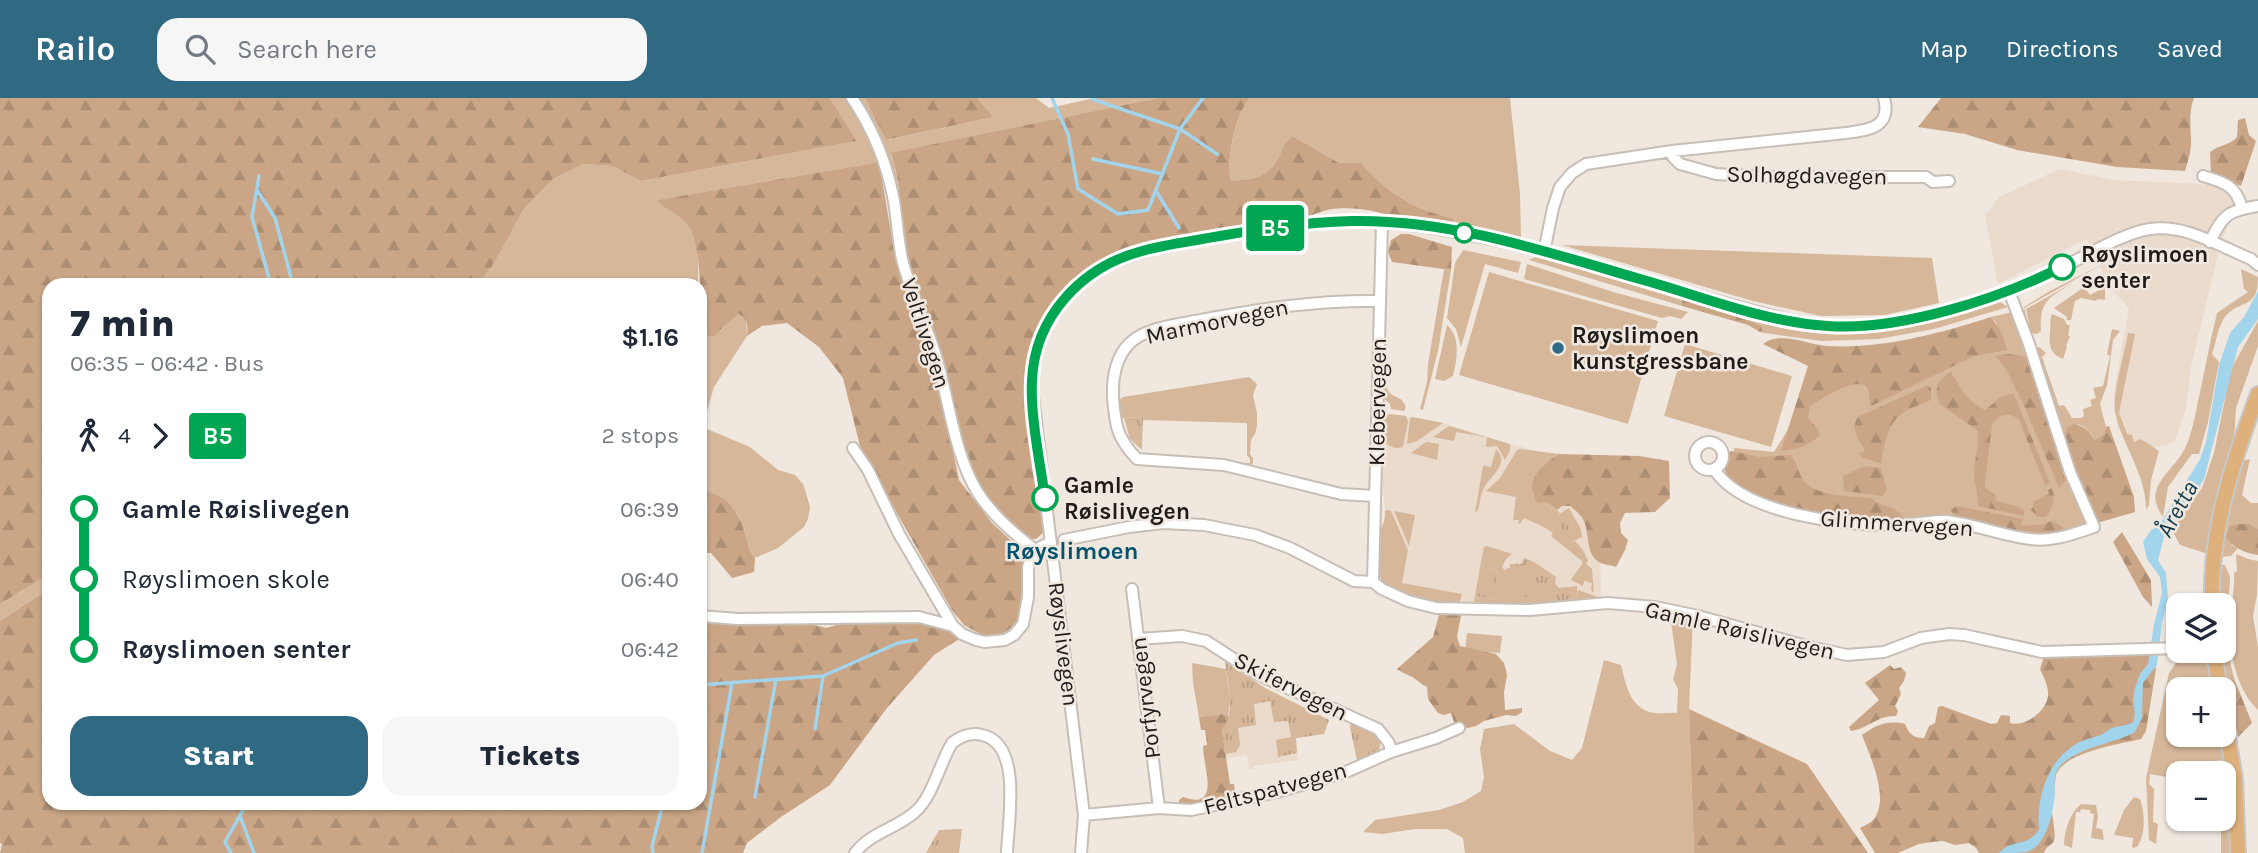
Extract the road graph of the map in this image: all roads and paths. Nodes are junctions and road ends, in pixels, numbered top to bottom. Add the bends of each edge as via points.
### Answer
1 (852, 98) edge
2 (1884, 98) edge
3 (1672, 151) junction
4 (2203, 176) dead end
5 (1949, 181) dead end
6 (2258, 206) edge
7 (2242, 209) junction
8 (1382, 222) junction
9 (2210, 242) junction
10 (1544, 252) junction
11 (2256, 261) edge
12 (2009, 291) junction
13 (1380, 301) junction
14 (2258, 394) edge
15 (853, 448) dead end
16 (1714, 469) dead end
17 (1375, 496) junction
18 (1064, 540) dead end
19 (1051, 542) junction
20 (1035, 550) junction
21 (1374, 582) junction
22 (1132, 589) dead end
23 (2212, 593) edge
24 (707, 616) edge
25 (953, 626) junction
26 (1138, 639) junction
27 (2166, 648) edge
28 (1459, 728) dead end
29 (2230, 747) edge
30 (1391, 751) junction
31 (1159, 808) junction
32 (1084, 815) junction
33 (855, 853) edge
34 (1007, 853) edge
35 (1081, 853) edge
36 (2238, 853) edge

1 - 20 street, Veltlivegen via 885,163 902,260 971,479 1006,526
2 - 3 street, Solhøgdavegen via 1885,114 1873,129
3 - 5 street, Solhøgdavegen via 1681,163 1716,174
3 - 10 street, Solhøgdavegen via 1597,160 1572,173 1560,187
4 - 7 street via 2225,182 2239,196
6 - 7 street
7 - 9 street via 2227,214
8 - 10 street, Røyslivegen via 1461,233
8 - 13 street, Klebervegen
8 - 19 street, Røyslivegen via 1284,226 1141,251 1094,272 1066,296 1041,336 1031,380
9 - 11 street, Røyslivegen
9 - 12 street, Røyslivegen via 2173,229 2128,234
10 - 12 street, Røyslivegen via 1746,310 1825,326 1913,318
12 - 16 street, Glimmervegen via 2070,472 2094,527 2060,538 2032,540 1946,522 1878,525 1809,517 1762,504 1720,478
13 - 17 street, Klebervegen
13 - 17 street, Marmorvegen via 1289,304 1157,330 1131,342 1119,358 1112,380 1116,429 1137,459 1224,465 1334,492
14 - 23 main road via 2220,519
15 - 25 street
17 - 21 street, Klebervegen
18 - 21 street, Gamle Røislivegen via 1163,523 1204,525 1255,536 1290,548 1354,581
19 - 20 street
19 - 32 street, Røyslivegen
20 - 25 street via 1028,567 1026,612 1014,635 985,642
21 - 27 street, Gamle Røislivegen via 1408,601 1436,608 1530,610 1608,603 1655,607 1847,655 1884,652 1921,638 1949,634 2042,652
22 - 26 street, Porfyrvegen
24 - 25 street via 919,617
26 - 30 street, Skifervegen via 1182,636 1206,641 1257,674 1378,729
26 - 31 street, Porfyrvegen
28 - 30 street, Feltspatvegen
29 - 36 main road
30 - 31 street, Feltspatvegen via 1346,772 1277,792 1191,810
31 - 32 street, Feltspatvegen
32 - 35 street, Røyslivegen
33 - 34 street via 870,838 914,813 952,744 972,734 990,737 1009,764

